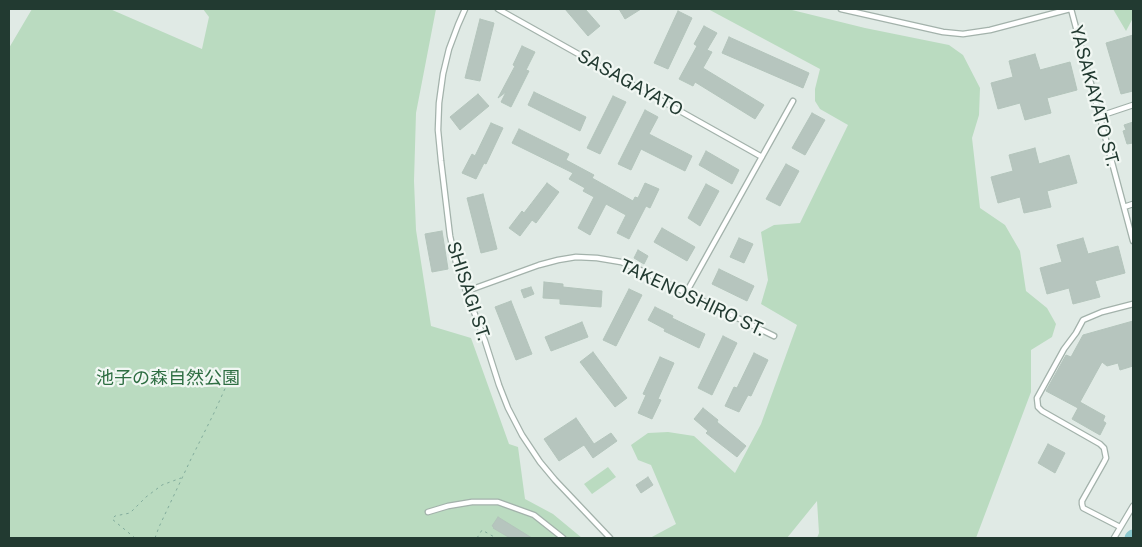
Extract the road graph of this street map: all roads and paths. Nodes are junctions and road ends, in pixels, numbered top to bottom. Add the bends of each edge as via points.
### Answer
1 (465, 9) edge
2 (498, 9) edge
3 (841, 9) edge
4 (1070, 9) edge
5 (793, 101) dead end
6 (1133, 105) edge
7 (1100, 116) junction
8 (762, 157) junction
9 (1133, 204) edge
10 (1124, 207) junction
11 (1133, 241) edge
12 (467, 291) junction
13 (686, 293) junction
14 (1133, 304) edge
15 (774, 336) dead end
16 (228, 382) dead end
17 (182, 478) junction
18 (1133, 506) edge
19 (428, 512) dead end
20 (1120, 527) junction
21 (134, 538) edge
22 (155, 538) edge
23 (476, 538) edge
24 (496, 538) edge
25 (563, 538) edge
26 (610, 538) edge
27 (1114, 538) edge

1 - 12 lane, SHISAGI ST. via 449,48 443,74 438,130 450,236
2 - 8 lane, SASAGAYATO
3 - 4 lane via 963,34
4 - 7 lane, YASAKAYATO ST.
5 - 8 lane
6 - 7 lane
7 - 10 lane, YASAKAYATO ST.
8 - 13 lane
9 - 10 lane
10 - 11 lane, YASAKAYATO ST.
12 - 13 lane, TAKENOSHIRO ST. via 539,265 576,257 621,262
12 - 26 lane, SHISAGI ST. via 499,385 522,435 554,480
13 - 15 lane, TAKENOSHIRO ST.
14 - 20 lane via 1083,320 1037,398 1042,410 1104,448 1106,458 1082,504 1083,508
16 - 17 path
17 - 21 path via 162,486 130,513 112,519
17 - 22 path
18 - 20 lane
19 - 25 lane via 472,502 498,502 534,515
20 - 27 lane
23 - 24 path via 482,530

